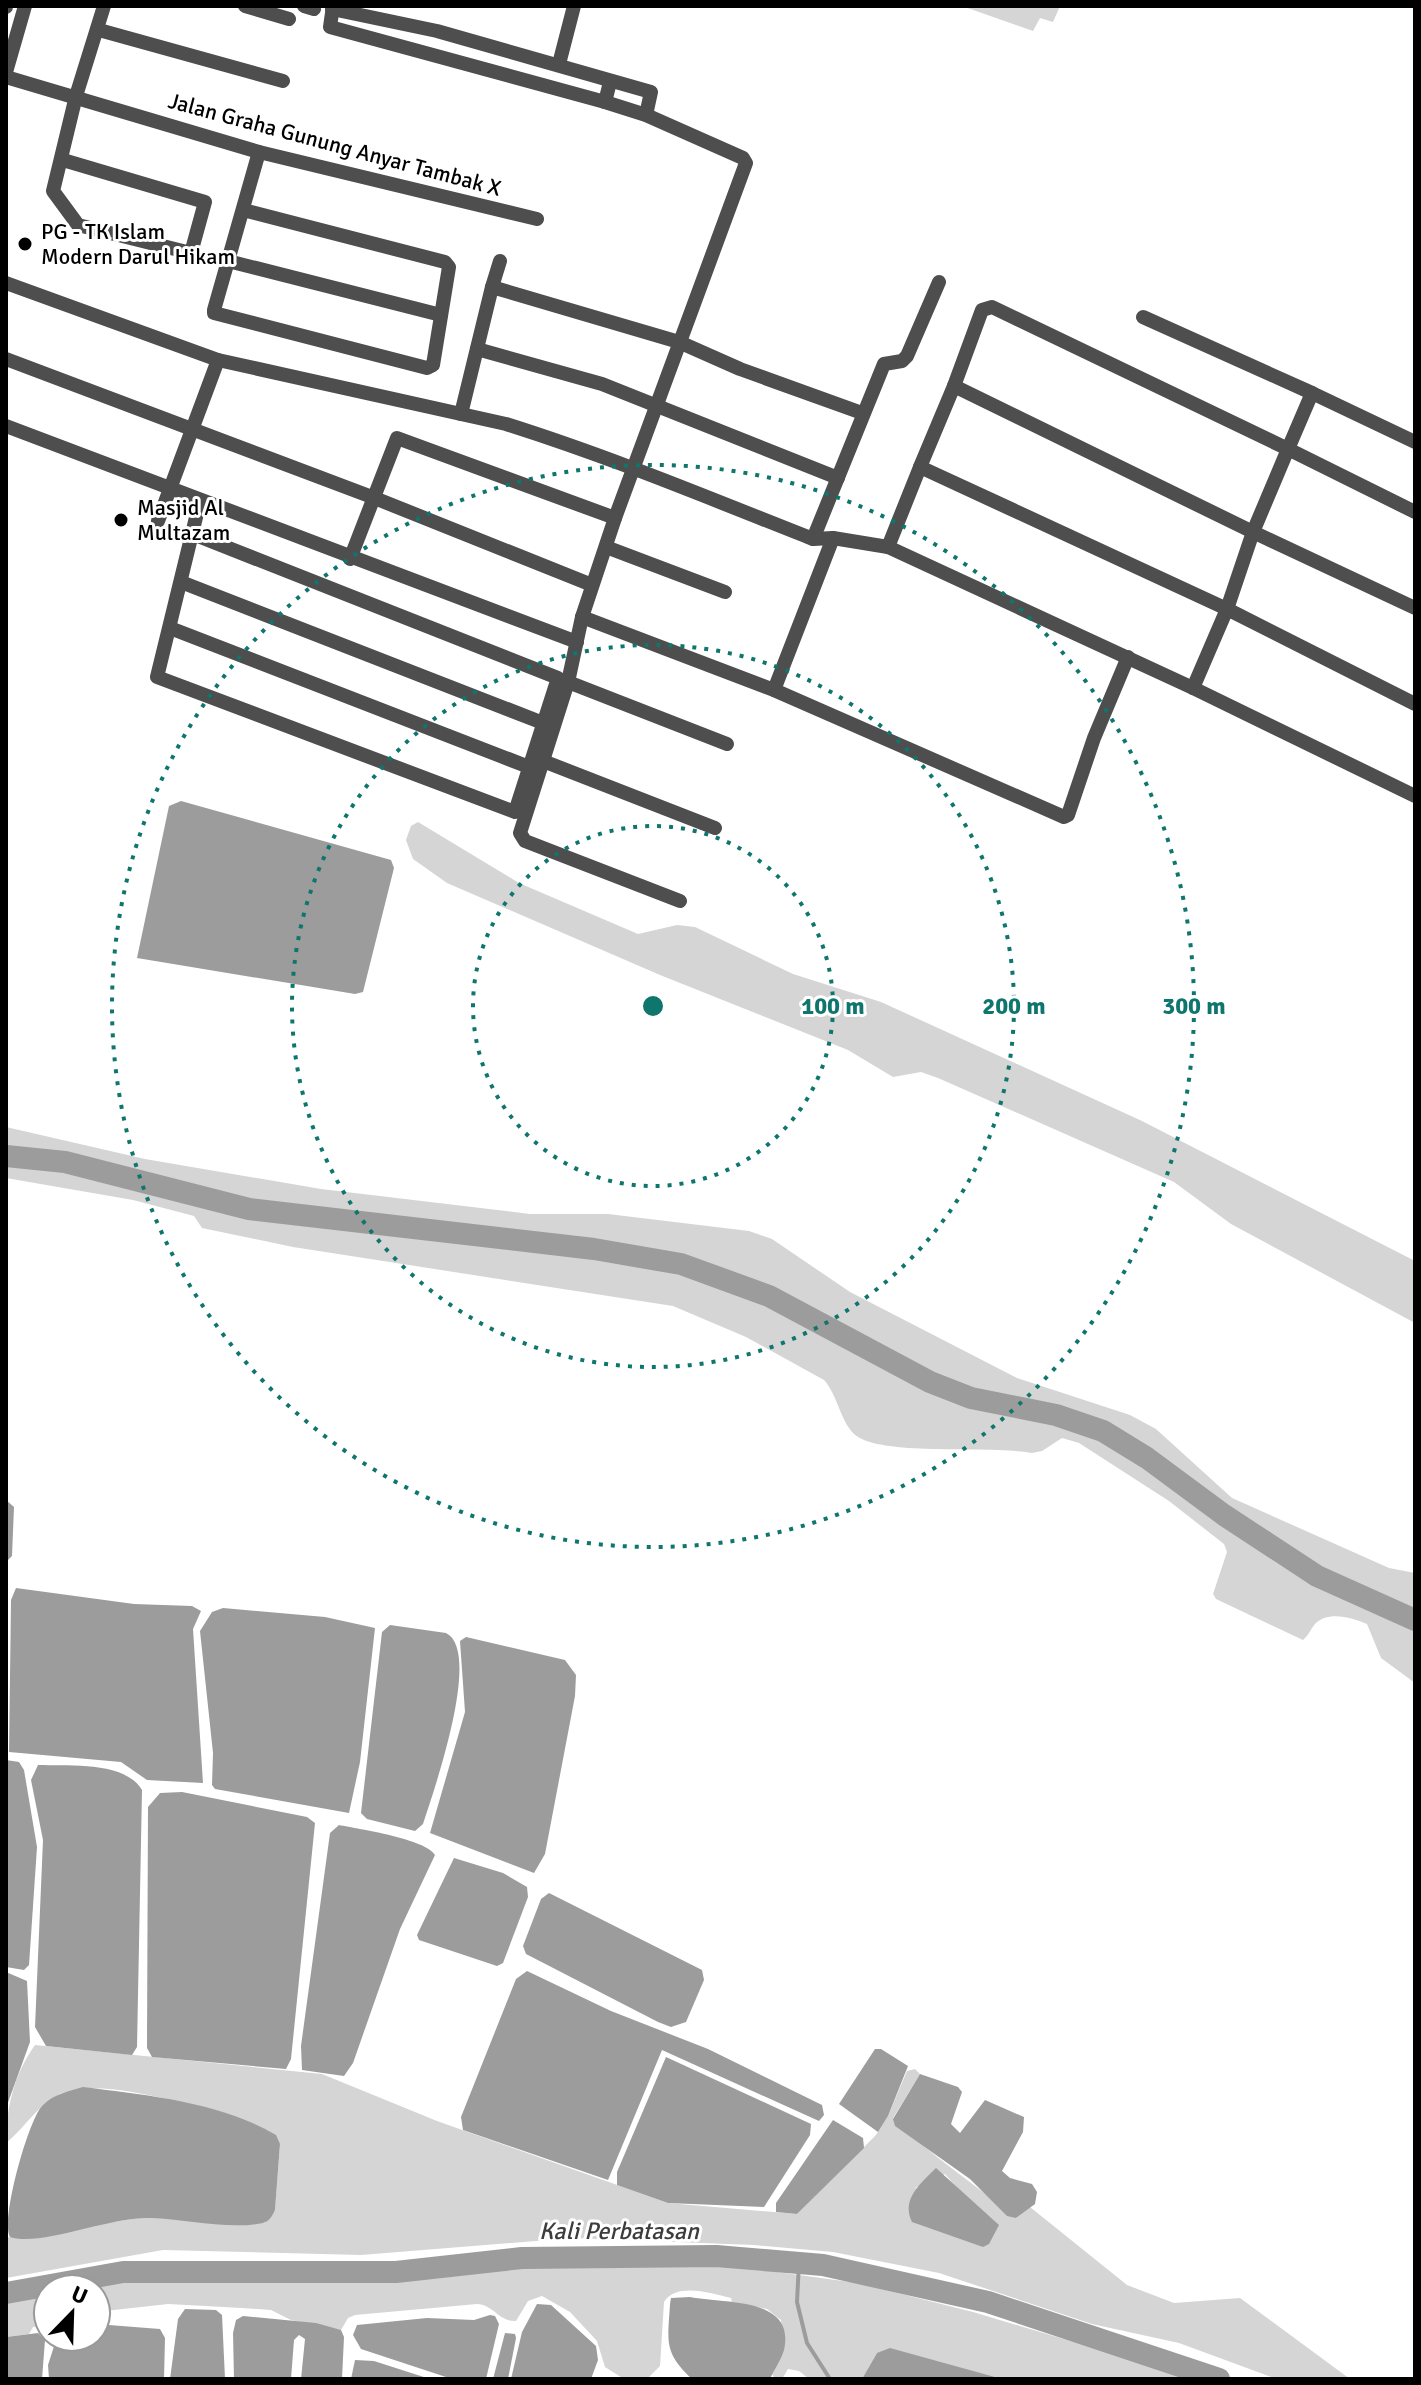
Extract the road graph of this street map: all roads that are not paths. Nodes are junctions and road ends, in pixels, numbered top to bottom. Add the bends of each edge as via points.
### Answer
1 (25, 6) edge
2 (104, 6) edge
3 (245, 6) edge
4 (574, 6) edge
5 (332, 8) edge
6 (289, 19) dead end
7 (99, 30) junction
8 (559, 64) junction
9 (6, 75) edge
10 (283, 81) dead end
11 (608, 90) junction
12 (76, 96) junction
13 (649, 106) junction
14 (259, 152) junction
15 (63, 160) junction
16 (243, 210) junction
17 (537, 219) dead end
18 (228, 261) junction
19 (500, 261) dead end
20 (939, 282) dead end
21 (6, 283) edge
22 (492, 287) junction
23 (441, 315) junction
24 (1143, 317) dead end
25 (679, 342) junction
26 (477, 349) junction
27 (6, 359) edge
28 (218, 360) junction
29 (954, 386) junction
30 (1312, 393) junction
31 (656, 405) junction
32 (862, 413) junction
33 (461, 414) junction
34 (6, 426) edge
35 (193, 429) junction
36 (1415, 442) edge
37 (1288, 449) junction
38 (920, 467) junction
39 (633, 468) junction
40 (838, 478) junction
41 (170, 489) junction
42 (372, 497) junction
43 (200, 501) junction
44 (1415, 512) edge
45 (615, 518) junction
46 (158, 521) dead end
47 (1253, 532) junction
48 (193, 534) junction
49 (833, 538) junction
50 (813, 539) junction
51 (606, 547) junction
52 (888, 547) junction
53 (350, 559) junction
54 (181, 582) junction
55 (592, 585) junction
56 (725, 592) dead end
57 (1415, 608) edge
58 (1227, 609) junction
59 (582, 617) junction
60 (170, 628) junction
61 (577, 642) junction
62 (1128, 657) junction
63 (568, 682) junction
64 (1193, 688) junction
65 (774, 690) junction
66 (1415, 704) edge
67 (543, 723) junction
68 (727, 744) dead end
69 (536, 764) junction
70 (1415, 796) edge
71 (715, 828) dead end
72 (680, 901) dead end

1 - 9 street
2 - 7 street
3 - 6 street
4 - 8 street
5 - 8 street
5 - 11 street via 330,27
7 - 10 street
7 - 12 street
8 - 11 street
9 - 12 street, Jalan Graha Gunung Anyar Tambak X
11 - 13 street
11 - 13 street via 651,92
12 - 14 street, Jalan Graha Gunung Anyar Tambak X
12 - 15 street
13 - 25 street via 746,163
14 - 16 street
14 - 17 street, Jalan Graha Gunung Anyar Tambak X
15 - 15 street via 205,202 191,253 78,225 53,186
16 - 18 street
16 - 23 street via 445,262 449,267
18 - 23 street
18 - 23 street via 217,315 427,368 433,365
19 - 22 street
20 - 32 street via 907,356 884,364
21 - 28 street
22 - 25 street
22 - 26 street
24 - 30 street
25 - 31 street
25 - 32 street
26 - 31 street
26 - 33 street
27 - 35 street
28 - 33 street
28 - 35 street
29 - 37 street via 982,310 992,307
29 - 38 street
29 - 47 street
30 - 36 street
30 - 37 street
31 - 39 street
31 - 40 street
32 - 40 street
33 - 39 street via 532,432
34 - 41 street
35 - 41 street
35 - 42 street
37 - 44 street
37 - 47 street
38 - 52 street
38 - 58 street
39 - 45 street
39 - 50 street
40 - 50 street
41 - 43 street
41 - 46 street
42 - 45 street via 397,438
42 - 53 street
42 - 55 street
43 - 48 street
43 - 53 street
45 - 51 street
47 - 57 street
47 - 58 street
48 - 54 street
48 - 67 street via 558,678
49 - 50 street
49 - 52 street
49 - 65 street
51 - 55 street
51 - 56 street
52 - 62 street
53 - 61 street
54 - 60 street
54 - 67 street
55 - 59 street
58 - 64 street
58 - 66 street
59 - 61 street
59 - 65 street
60 - 69 street
60 - 69 street via 157,677 515,812
61 - 63 street
62 - 64 street
62 - 65 street via 1064,817
63 - 68 street
63 - 69 street
64 - 70 street
67 - 69 street
69 - 71 street
69 - 72 street via 520,833 525,841

